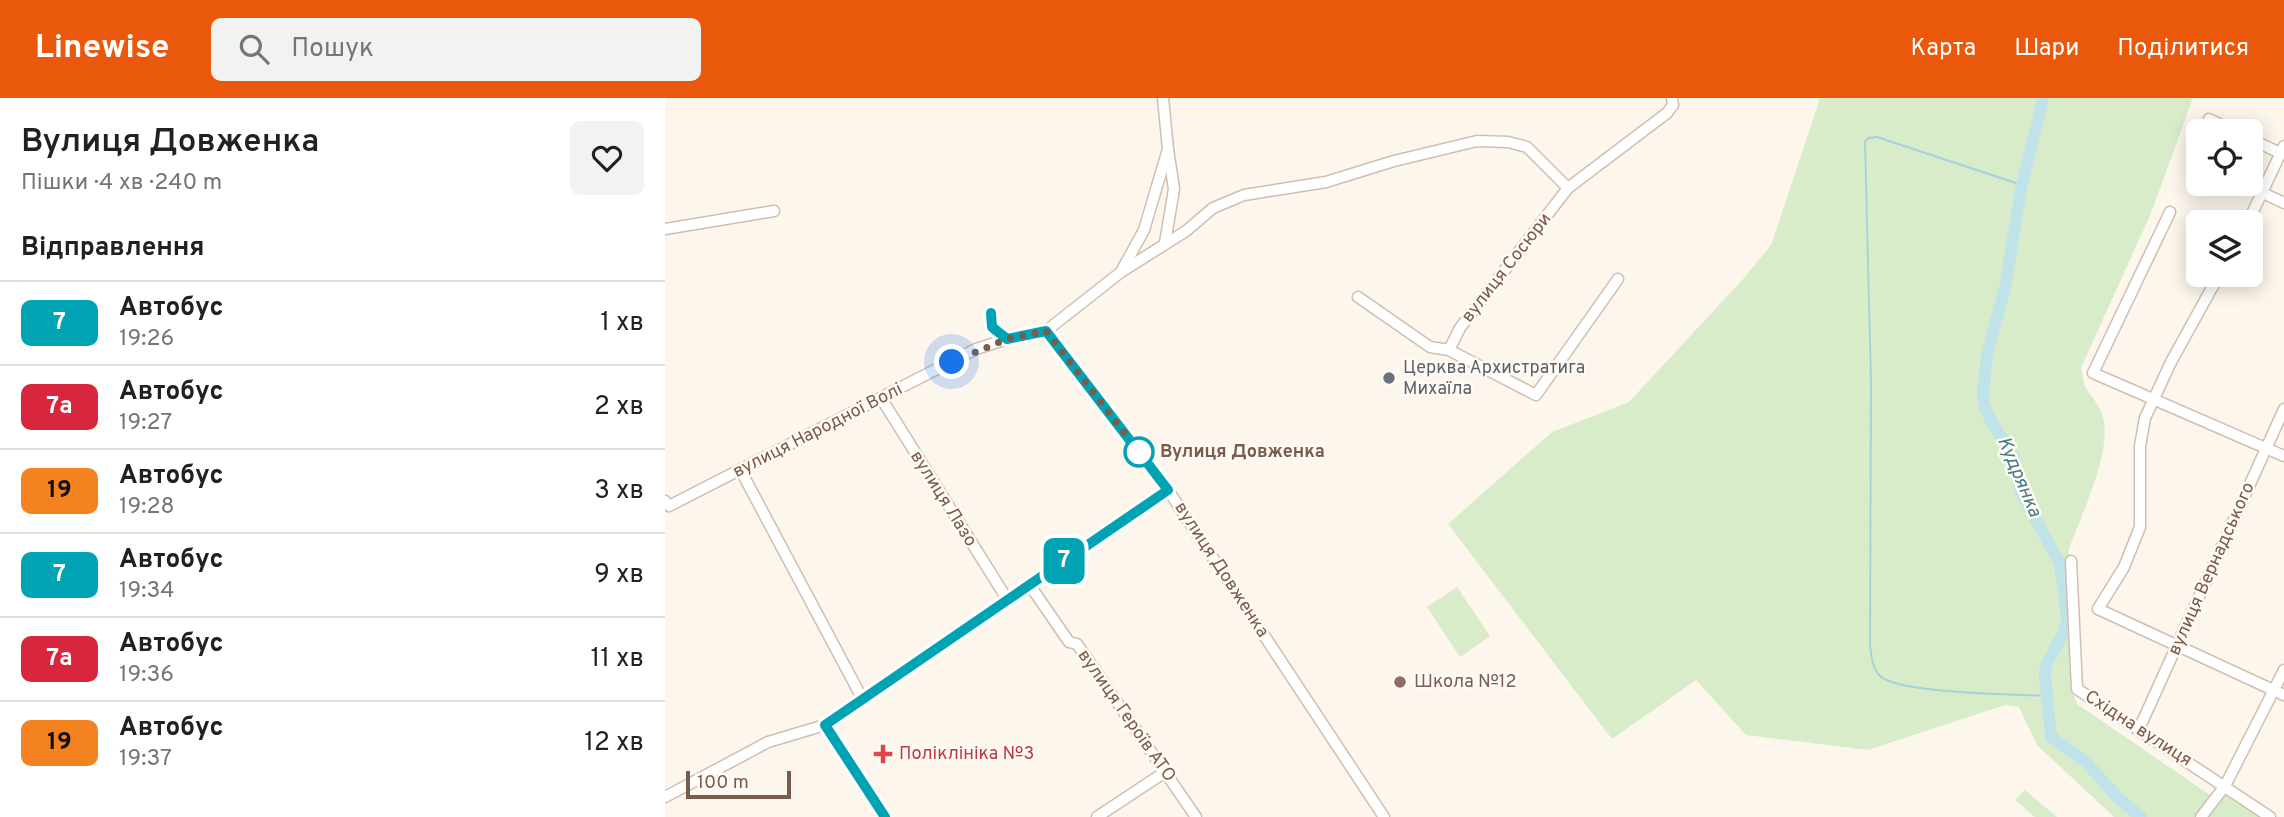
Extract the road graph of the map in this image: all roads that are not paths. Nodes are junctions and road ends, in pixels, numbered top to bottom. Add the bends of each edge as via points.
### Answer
1 (1163, 98) edge
2 (1672, 98) edge
3 (2263, 143) edge
4 (1168, 149) junction
5 (2282, 150) edge
6 (1568, 188) junction
7 (2263, 193) joint
8 (2284, 203) edge
9 (774, 211) dead end
10 (2169, 212) dead end
11 (665, 229) edge
12 (1165, 243) junction
13 (1121, 272) junction
14 (1618, 279) dead end
15 (2212, 287) edge
16 (1358, 297) dead end
17 (1046, 331) junction
18 (1449, 350) junction
19 (881, 398) junction
20 (2154, 400) junction
21 (2284, 409) edge
22 (2266, 448) junction
23 (2284, 456) edge
24 (741, 471) junction
25 (1168, 490) junction
26 (667, 503) edge
27 (2071, 561) dead end
28 (1029, 584) junction
29 (1007, 599) junction
30 (2177, 648) junction
31 (2284, 670) edge
32 (2279, 693) edge
33 (862, 698) junction
34 (825, 725) junction
35 (2139, 729) junction
36 (1165, 772) junction
37 (2225, 786) junction
38 (665, 797) edge
39 (885, 817) edge
40 (1097, 817) edge
41 (1196, 817) edge
42 (1384, 817) edge
43 (2201, 817) edge
44 (2270, 817) edge

1 - 4 street
2 - 6 street, вулиця Сосюри via 1667,113
3 - 5 street
4 - 12 street via 1174,189
4 - 13 street via 1144,230
5 - 7 street
6 - 12 street via 1527,147 1477,141 1307,187 1244,195 1213,208
6 - 18 street, вулиця Сосюри via 1459,328
7 - 8 street
9 - 11 street
10 - 20 street via 2093,373
12 - 13 street
13 - 17 street
14 - 18 street via 1536,395
15 - 20 street
16 - 18 street via 1430,347
17 - 19 street, вулиця Народної Волі via 976,349
17 - 25 street, вулиця Довженка
19 - 24 street, вулиця Народної Волі
19 - 29 street, вулиця Лазо
20 - 22 street
20 - 30 street via 2141,432 2140,527 2124,567 2098,609
21 - 22 street, вулиця Вернадського
22 - 23 street
22 - 30 street, вулиця Вернадського
24 - 26 street, вулиця Народної Волі
24 - 33 street
25 - 28 street
25 - 42 street, вулиця Довженка
27 - 35 street, Східна вулиця via 2077,688
28 - 29 street
28 - 36 street, вулиця Героїв АТО via 1069,642 1077,644
29 - 33 street
30 - 32 street
30 - 35 street, вулиця Вернадського
31 - 32 street
32 - 37 street
33 - 34 street
34 - 38 street via 768,742
34 - 39 street
35 - 37 street, Східна вулиця
36 - 40 street
36 - 41 street, вулиця Героїв АТО
37 - 43 street
37 - 44 street, Східна вулиця

